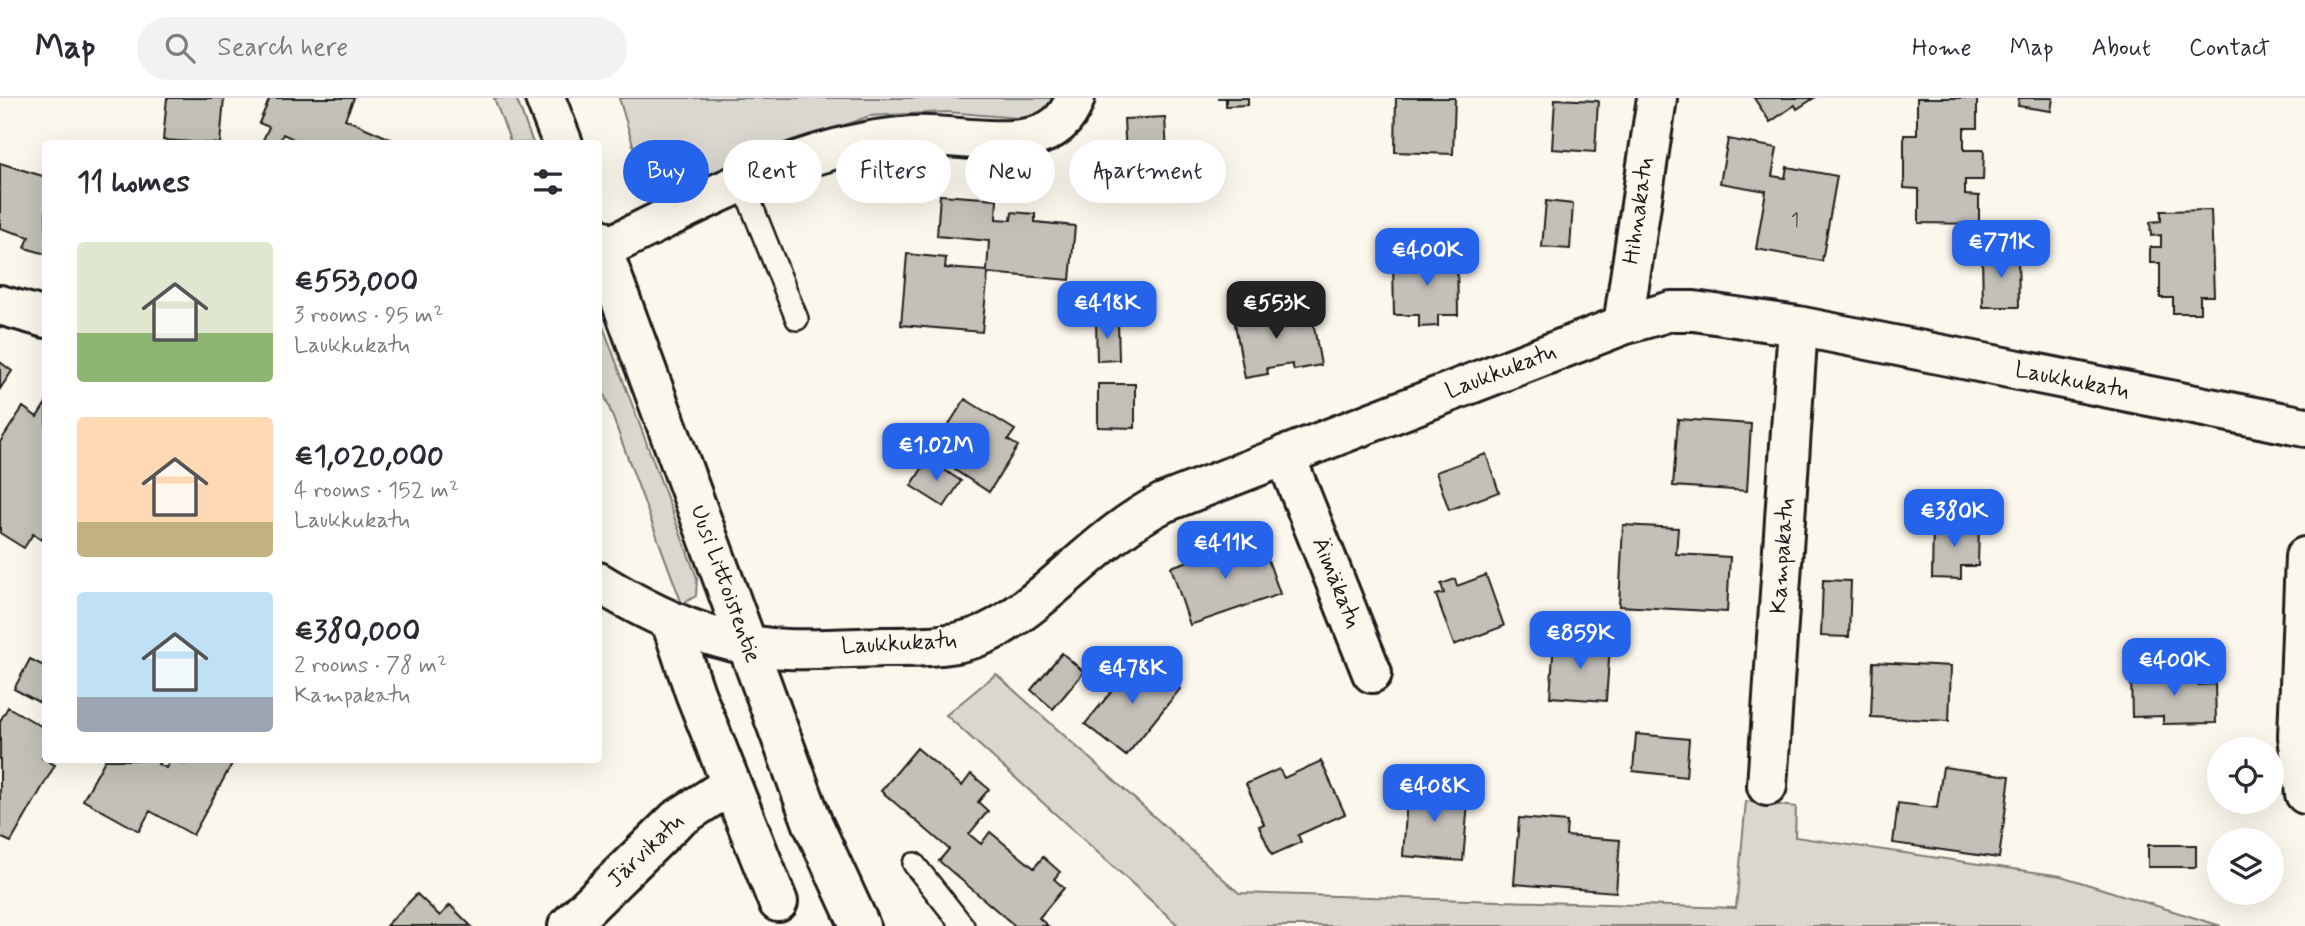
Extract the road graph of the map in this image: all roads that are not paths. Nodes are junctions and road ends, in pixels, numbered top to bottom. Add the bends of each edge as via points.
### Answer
1 (545, 98) edge
2 (1075, 98) edge
3 (1657, 98) edge
4 (561, 140) edge
5 (822, 153) edge
6 (723, 192) edge
7 (751, 203) edge
8 (602, 244) edge
9 (602, 247) edge
10 (0, 304) edge
11 (42, 317) edge
12 (797, 319) dead end
13 (1623, 325) junction
14 (1798, 326) junction
15 (2305, 427) edge
16 (1285, 455) junction
17 (2305, 557) edge
18 (602, 584) edge
19 (671, 622) junction
20 (747, 644) junction
21 (1372, 673) dead end
22 (730, 785) junction
23 (1768, 786) dead end
24 (2305, 793) edge
25 (914, 864) dead end
26 (778, 902) dead end
27 (568, 926) edge
28 (860, 926) edge
29 (963, 926) edge

1 - 4 street
2 - 5 street via 1055,127 1032,139 932,135 861,142
3 - 13 street, Hihnakatu
6 - 8 street
7 - 12 lane
9 - 20 street, Uusi Littoistentie
10 - 11 street
13 - 14 street, Laukkukatu via 1671,311 1694,311
13 - 16 street, Laukkukatu
14 - 15 street, Laukkukatu
14 - 23 street, Kampakatu
16 - 20 street, Laukkukatu via 1140,515 1014,617 980,637 924,647 785,649
16 - 21 street, Äimäkatu
17 - 24 street via 2298,736
18 - 19 street, Laukkukatu
19 - 20 street, Laukkukatu
19 - 22 street
20 - 28 street, Uusi Littoistentie via 813,824
22 - 26 street
22 - 27 street, Järvikatu via 676,820
25 - 29 lane

